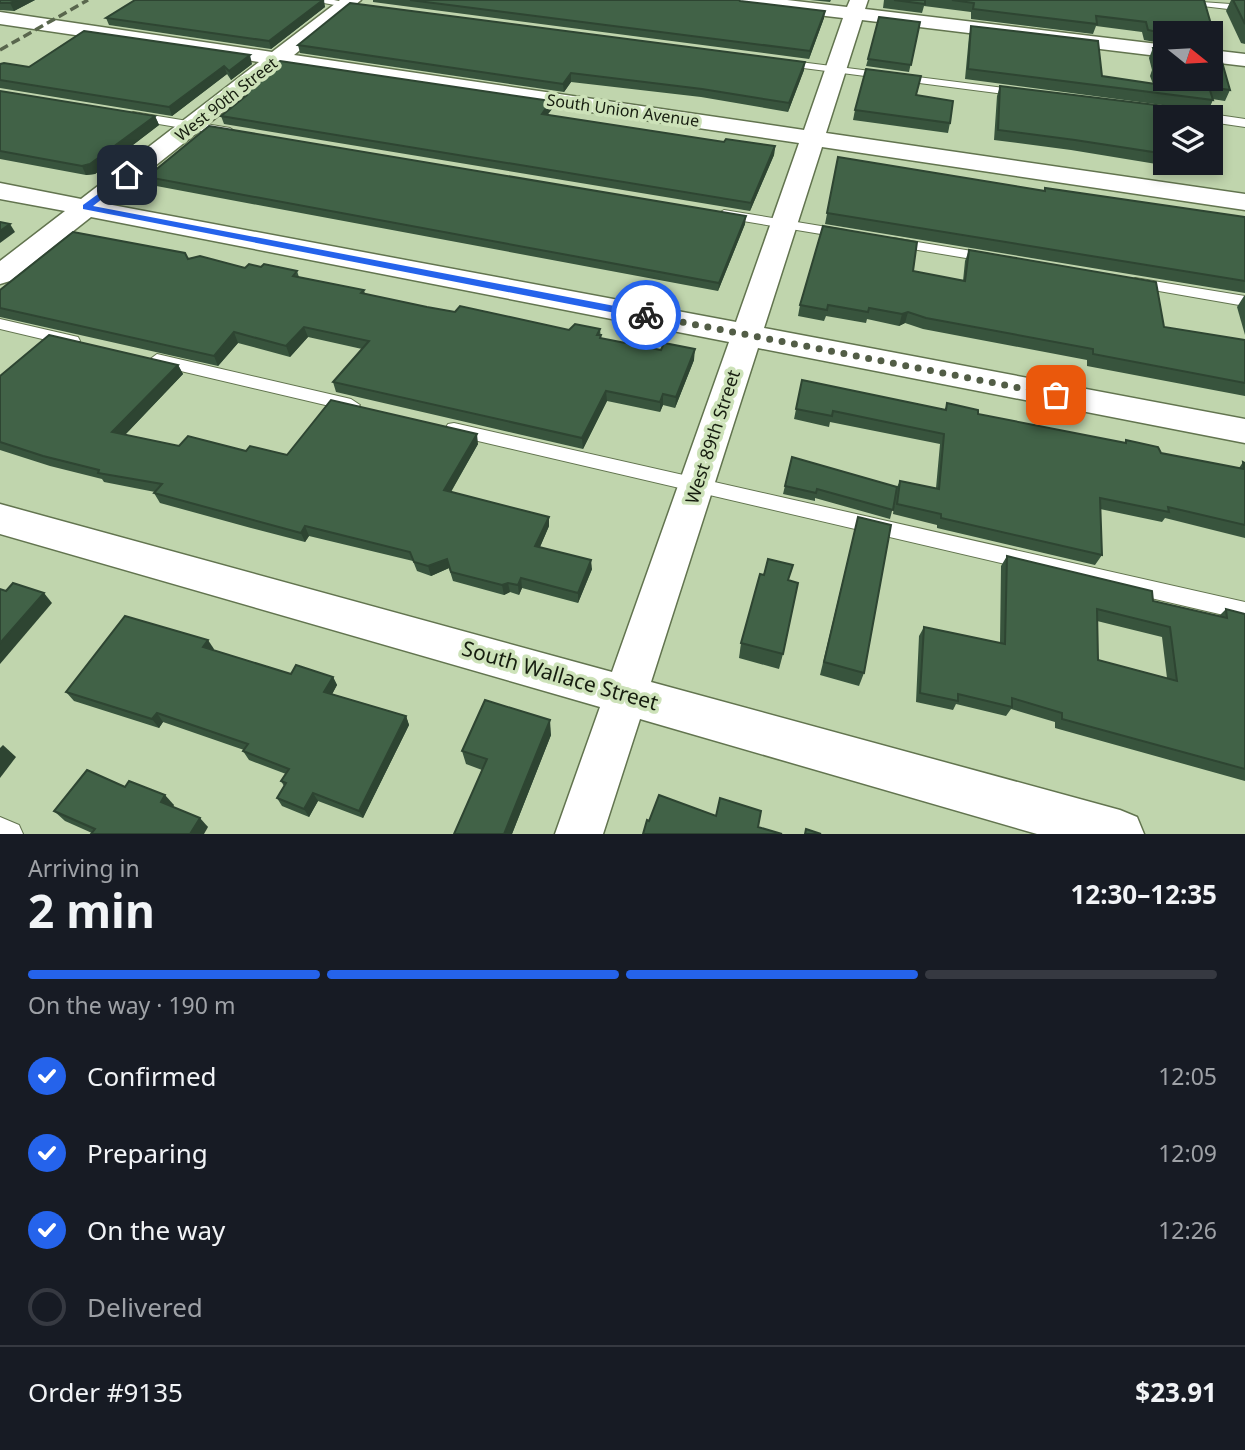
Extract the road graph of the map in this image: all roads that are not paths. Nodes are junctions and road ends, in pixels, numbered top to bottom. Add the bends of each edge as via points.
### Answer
1 (312, 0) edge
2 (740, 0) edge
3 (1177, 0) edge
4 (355, 4) edge
5 (857, 7) edge
6 (1245, 8) edge
7 (0, 19) edge
8 (1153, 49) edge
9 (1223, 57) edge
10 (276, 59) junction
11 (1245, 60) edge
12 (773, 61) edge
13 (836, 70) junction
14 (1026, 94) edge
15 (118, 113) edge
16 (1223, 120) edge
17 (1245, 123) edge
18 (191, 125) junction
19 (244, 134) edge
20 (813, 138) junction
21 (0, 191) edge
22 (1245, 202) edge
23 (86, 207) junction
24 (714, 212) edge
25 (784, 224) junction
26 (1010, 262) edge
27 (0, 275) edge
28 (1121, 281) edge
29 (1245, 302) edge
30 (0, 324) edge
31 (747, 335) junction
32 (94, 346) edge
33 (135, 355) edge
34 (363, 408) edge
35 (431, 424) edge
36 (1245, 431) edge
37 (697, 485) junction
38 (0, 519) edge
39 (1245, 611) edge
40 (626, 695) junction
41 (0, 830) edge
42 (10, 834) edge
43 (579, 834) edge
44 (1120, 834) edge

1 - 4 lane
2 - 5 street
3 - 6 lane
4 - 10 street, West 90th Street
5 - 8 street
5 - 13 street, West 89th Street
7 - 10 street, South Union Avenue
9 - 11 street
10 - 18 street, West 90th Street
10 - 20 street, South Union Avenue
12 - 13 lane
13 - 14 lane
13 - 20 street, West 89th Street
15 - 18 lane
16 - 17 lane
18 - 19 lane
18 - 23 street, West 90th Street
20 - 22 street, South Union Avenue
20 - 25 street, West 89th Street
21 - 23 street
23 - 27 street, West 90th Street
23 - 31 street
24 - 25 lane
25 - 26 lane
25 - 31 street, West 89th Street
28 - 29 lane
30 - 32 lane
31 - 36 street
31 - 37 street, West 89th Street
33 - 34 lane
35 - 37 lane
37 - 39 lane
37 - 40 street, West 89th Street
38 - 40 street, South Wallace Street
40 - 43 street, West 89th Street
40 - 44 street, South Wallace Street
41 - 42 lane

